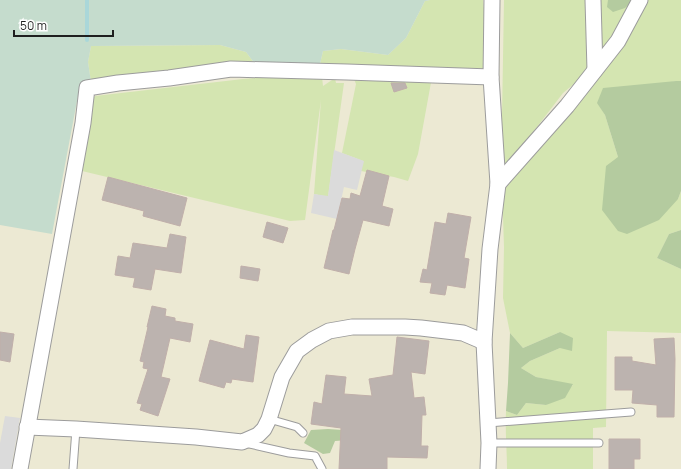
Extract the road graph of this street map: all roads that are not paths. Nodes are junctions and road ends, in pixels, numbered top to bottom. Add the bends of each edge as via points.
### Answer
1 (492, 0) edge
2 (593, 0) edge
3 (640, 0) edge
4 (595, 70) junction
5 (491, 77) junction
6 (498, 184) junction
7 (484, 342) junction
8 (631, 412) dead end
9 (269, 419) junction
10 (488, 422) junction
11 (27, 427) junction
12 (76, 429) junction
13 (303, 433) dead end
14 (242, 442) junction
15 (489, 443) junction
16 (599, 443) dead end
17 (20, 469) edge
18 (73, 469) edge
19 (322, 469) edge
20 (488, 469) edge

1 - 5 street
2 - 4 street
3 - 4 street via 618,41
4 - 6 street via 568,106
5 - 6 street
5 - 11 street via 231,69 87,88
6 - 7 street via 490,249
7 - 9 street via 464,333 413,327 352,327 328,331 297,351 282,377
7 - 10 street
8 - 10 lane
9 - 13 lane via 297,427
9 - 14 street via 258,435
10 - 15 street
11 - 12 street
11 - 17 street
12 - 14 street
12 - 18 lane
14 - 19 lane via 315,456
15 - 16 lane
15 - 20 street

